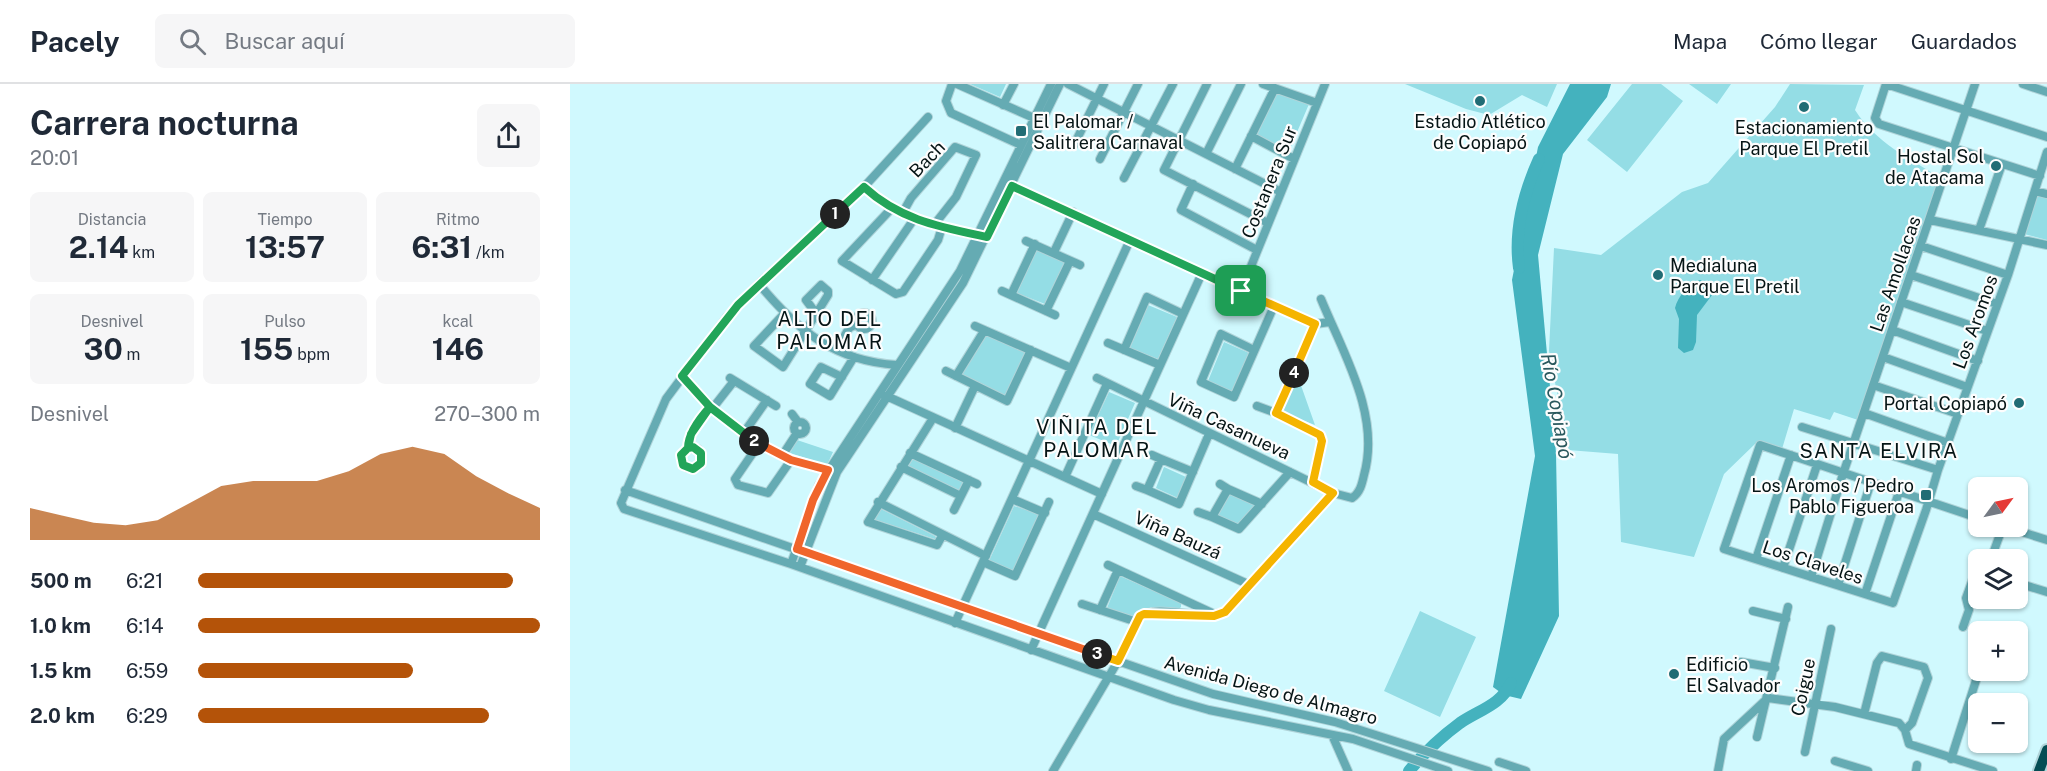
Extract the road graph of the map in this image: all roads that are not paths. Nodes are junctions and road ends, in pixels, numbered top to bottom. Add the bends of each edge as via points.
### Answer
1 (955, 84) edge
2 (1014, 84) edge
3 (1051, 84) edge
4 (1060, 84) edge
5 (1068, 84) edge
6 (1104, 84) edge
7 (1138, 84) edge
8 (1173, 84) edge
9 (1207, 84) edge
10 (1241, 84) edge
11 (1263, 84) edge
12 (1325, 84) edge
13 (1886, 84) edge
14 (1975, 84) edge
15 (2023, 84) edge
16 (1275, 88) junction
17 (2047, 92) edge
18 (1097, 99) junction
19 (1317, 103) junction
20 (1003, 105) junction
21 (1967, 109) junction
22 (1124, 112) junction
23 (928, 117) dead end
24 (1034, 118) junction
25 (1151, 126) junction
26 (1251, 136) junction
27 (2047, 137) edge
28 (1179, 141) junction
29 (1021, 145) junction
30 (1074, 145) dead end
31 (1954, 148) junction
32 (2047, 152) edge
33 (1206, 154) junction
34 (1100, 159) dead end
35 (1294, 159) junction
36 (2002, 164) junction
37 (1235, 169) junction
38 (2040, 176) junction
39 (1124, 178) dead end
40 (1003, 183) junction
41 (1193, 184) junction
42 (1012, 186) junction
43 (864, 187) junction
44 (2034, 191) junction
45 (1281, 192) junction
46 (2047, 194) edge
47 (891, 209) junction
48 (1072, 212) junction
49 (902, 214) junction
50 (914, 219) junction
51 (1930, 220) junction
52 (1268, 223) junction
53 (938, 226) junction
54 (1979, 230) junction
55 (977, 235) junction
56 (987, 237) junction
57 (1130, 240) junction
58 (2019, 240) junction
59 (1026, 241) dead end
60 (1035, 244) junction
61 (2047, 245) edge
62 (1921, 246) junction
63 (1257, 250) junction
64 (1054, 252) junction
65 (1071, 261) junction
66 (1080, 265) dead end
67 (1202, 273) junction
68 (1911, 275) junction
69 (2008, 275) junction
70 (872, 280) junction
71 (759, 284) junction
72 (1002, 291) dead end
73 (1241, 291) junction
74 (1011, 295) junction
75 (1321, 299) dead end
76 (1901, 302) junction
77 (1997, 304) junction
78 (1274, 306) junction
79 (1046, 311) junction
80 (815, 312) dead end
81 (784, 314) junction
82 (1184, 314) junction
83 (1055, 315) dead end
84 (1330, 322) junction
85 (857, 324) dead end
86 (1315, 324) junction
87 (975, 326) dead end
88 (1892, 330) junction
89 (984, 331) junction
90 (1987, 331) junction
91 (805, 332) junction
92 (1108, 343) dead end
93 (837, 350) junction
94 (1031, 350) junction
95 (1124, 350) junction
96 (1254, 350) junction
97 (854, 357) junction
98 (1883, 357) junction
99 (1978, 361) junction
100 (897, 365) junction
101 (1160, 365) junction
102 (1071, 368) junction
103 (946, 371) dead end
104 (682, 376) junction
105 (956, 376) junction
106 (842, 377) dead end
107 (1097, 378) dead end
108 (1107, 384) junction
109 (1873, 385) junction
110 (975, 386) junction
111 (1967, 387) junction
112 (878, 392) junction
113 (886, 397) junction
114 (766, 400) junction
115 (1144, 402) junction
116 (776, 406) dead end
117 (1257, 406) dead end
118 (711, 408) junction
119 (1276, 413) junction
120 (1863, 413) junction
121 (792, 414) dead end
122 (1958, 414) junction
123 (933, 418) junction
124 (1802, 427) dead end
125 (955, 428) junction
126 (743, 434) junction
127 (1209, 434) junction
128 (1854, 442) junction
129 (1948, 443) junction
130 (759, 444) junction
131 (688, 448) dead end
132 (910, 453) junction
133 (1152, 455) dead end
134 (1791, 455) junction
135 (782, 456) junction
136 (1161, 459) junction
137 (791, 460) junction
138 (1029, 461) junction
139 (1817, 465) junction
140 (901, 467) junction
141 (828, 470) junction
142 (838, 470) junction
143 (1938, 470) junction
144 (1193, 472) junction
145 (1290, 472) junction
146 (1843, 474) junction
147 (1065, 477) junction
148 (969, 480) junction
149 (1313, 482) junction
150 (1871, 483) junction
151 (977, 484) dead end
152 (1220, 484) dead end
153 (1136, 486) dead end
154 (1228, 489) junction
155 (625, 490) junction
156 (1147, 490) junction
157 (1899, 492) junction
158 (1333, 493) junction
159 (1102, 494) junction
160 (961, 496) junction
161 (1012, 499) junction
162 (1929, 501) junction
163 (878, 502) junction
164 (1049, 502) dead end
165 (1262, 504) junction
166 (954, 510) dead end
167 (1198, 512) dead end
168 (1045, 513) junction
169 (1093, 513) junction
170 (1968, 515) edge
171 (1212, 517) junction
172 (2028, 534) edge
173 (942, 536) junction
174 (2047, 540) edge
175 (797, 549) junction
176 (807, 552) junction
177 (985, 559) junction
178 (1756, 559) junction
179 (791, 564) junction
180 (1108, 565) dead end
181 (800, 567) junction
182 (1783, 568) junction
183 (1118, 570) junction
184 (1811, 577) junction
185 (1250, 585) junction
186 (1838, 585) junction
187 (2028, 586) edge
188 (2047, 592) edge
189 (1865, 594) junction
190 (1184, 601) junction
191 (1893, 603) joint
192 (1082, 604) dead end
193 (963, 606) junction
194 (1788, 608) dead end
195 (1969, 609) edge
196 (1100, 610) junction
197 (1753, 610) dead end
198 (1182, 614) junction
199 (1216, 615) junction
200 (1786, 619) junction
201 (1137, 622) junction
202 (955, 623) junction
203 (1963, 627) dead end
204 (1831, 629) dead end
205 (1038, 633) junction
206 (1031, 650) junction
207 (1118, 661) junction
208 (1741, 662) dead end
209 (1775, 668) junction
210 (1108, 677) junction
211 (1976, 681) edge
212 (1205, 691) junction
213 (1768, 698) junction
214 (1815, 705) junction
215 (1199, 707) junction
216 (1864, 714) junction
217 (1905, 730) junction
218 (1332, 735) junction
219 (1757, 737) dead end
220 (2047, 750) edge
221 (1805, 752) dead end
222 (1951, 759) junction
223 (1835, 761) dead end
224 (1499, 762) dead end
225 (1978, 769) edge
226 (1053, 771) edge
227 (1348, 771) edge
228 (1447, 771) edge
229 (1488, 771) edge
230 (1526, 771) edge
231 (1718, 771) edge
232 (1868, 771) edge
233 (1993, 771) edge
234 (2039, 771) edge

1 - 20 street
1 - 29 street via 946,101 951,113
2 - 20 street
3 - 24 street
4 - 42 street
5 - 18 street
6 - 18 street
7 - 22 street
8 - 25 street
9 - 28 street
10 - 33 street
11 - 16 street
12 - 19 street, Costanera Sur
13 - 21 street
13 - 31 street via 1875,118 1879,124
14 - 21 street, Las Amollacas
15 - 17 street
16 - 19 street
16 - 26 street
18 - 22 street
18 - 30 street
19 - 35 street, Costanera Sur
20 - 24 street
21 - 27 street
21 - 31 street, Las Amollacas
22 - 25 street
22 - 34 street
23 - 43 street
24 - 29 street
25 - 28 street
25 - 39 street
26 - 35 street
26 - 37 street
28 - 33 street
28 - 41 street via 1164,170
29 - 40 street
31 - 36 street
31 - 51 street, Las Amollacas
32 - 38 street, Los Aromos
33 - 37 street
35 - 45 street, Costanera Sur
36 - 38 street
36 - 54 street
37 - 45 street
38 - 44 street, Los Aromos
40 - 42 street
40 - 55 street
41 - 52 street
41 - 63 street via 1181,210
42 - 48 street
42 - 56 street
43 - 47 street
43 - 71 street
44 - 46 street
44 - 58 street, Los Aromos
45 - 52 street, Costanera Sur
47 - 49 street
47 - 70 street via 842,261
48 - 57 street
48 - 64 street
49 - 50 street
49 - 53 street, Bach via 955,147 976,156
50 - 53 street
50 - 70 street
51 - 54 street
51 - 62 street, Las Amollacas
52 - 63 street, Costanera Sur
53 - 55 street
53 - 70 street via 938,240 903,292 896,294
54 - 58 street
55 - 56 street
55 - 100 street via 960,271
56 - 113 street via 963,283
57 - 67 street
57 - 102 street
58 - 61 street
58 - 69 street, Los Aromos
59 - 60 street
60 - 64 street
60 - 74 street
62 - 68 street, Las Amollacas
62 - 69 street
63 - 73 street, Costanera Sur
64 - 65 street
65 - 66 street
65 - 79 street
67 - 73 street
67 - 82 street
68 - 76 street, Las Amollacas
68 - 77 street
69 - 77 street, Los Aromos
71 - 81 street
71 - 104 street via 727,317
72 - 74 street
73 - 78 street
74 - 79 street
75 - 84 street
76 - 88 street, Las Amollacas
76 - 90 street
77 - 90 street, Los Aromos
78 - 86 street
78 - 96 street
79 - 83 street
80 - 91 street
81 - 91 street
81 - 91 street via 755,344 756,349 783,367
82 - 95 street via 1147,297
82 - 101 street
84 - 86 street
84 - 158 street via 1354,376 1368,446 1357,495 1350,499
85 - 93 street via 849,328
86 - 119 street
87 - 89 street
88 - 98 street, Las Amollacas
88 - 99 street
89 - 94 street
89 - 105 street
90 - 99 street, Los Aromos
91 - 93 street
92 - 95 street
93 - 97 street
94 - 102 street
94 - 110 street via 1007,401
95 - 101 street
96 - 96 street via 1234,397 1202,382 1221,334
97 - 100 street
97 - 106 street
98 - 109 street, Las Amollacas
98 - 111 street
99 - 111 street, Los Aromos
100 - 112 street
101 - 115 street
102 - 138 street
103 - 105 street
104 - 118 street
104 - 155 street via 654,420
105 - 110 street
107 - 108 street, Viña Casanueva
108 - 115 street, Viña Casanueva
108 - 147 street
109 - 120 street, Las Amollacas
109 - 122 street
110 - 125 street
111 - 122 street, Los Aromos
112 - 113 street
112 - 141 street
113 - 123 street
113 - 142 street
114 - 116 street
114 - 118 street via 732,380
114 - 126 street
115 - 127 street, Viña Casanueva
115 - 159 street
117 - 119 street
118 - 126 street
118 - 131 street via 691,434
119 - 149 street via 1320,435
120 - 128 street, Las Amollacas
120 - 129 street
121 - 135 street via 806,428 797,433
122 - 129 street, Los Aromos
123 - 125 street
123 - 132 street
124 - 128 street
125 - 138 street
126 - 130 street
127 - 144 street
127 - 145 street, Viña Casanueva
128 - 143 street
128 - 146 street, Las Amollacas
129 - 143 street, Los Aromos
130 - 135 street
130 - 137 street via 735,479 738,485 768,493
132 - 140 street
132 - 148 street
133 - 136 street
134 - 139 street
134 - 178 street
134 - 178 street, Los Claveles via 1760,445 1725,549
135 - 137 street
136 - 144 street
136 - 156 street
137 - 141 street
138 - 147 street
138 - 161 street
139 - 146 street
139 - 182 street
140 - 160 street
140 - 163 street
141 - 142 street
141 - 175 street via 813,500
142 - 176 street
143 - 162 street, Los Aromos
144 - 156 street via 1179,504
145 - 149 street, Viña Casanueva
145 - 165 street
146 - 150 street
146 - 184 street, Las Amollacas
147 - 159 street
148 - 151 street
148 - 160 street
149 - 158 street, Viña Casanueva
150 - 157 street
150 - 186 street
152 - 154 street
153 - 156 street
154 - 165 street
154 - 171 street
155 - 175 street, Avenida Diego de Almagro
155 - 179 street, Avenida Diego de Almagro via 621,503 627,511
157 - 162 street
157 - 189 street
158 - 185 street
159 - 169 street
160 - 166 street
161 - 168 street
161 - 177 street
162 - 170 street
162 - 191 street, Los Aromos
163 - 173 street
163 - 173 street via 868,522 937,545
164 - 168 street
165 - 171 street via 1239,529
167 - 171 street
168 - 177 street via 1015,576
169 - 185 street, Viña Bauzá
169 - 205 street
172 - 174 street
173 - 177 street
175 - 176 street, Avenida Diego de Almagro
175 - 179 street
176 - 181 street
176 - 193 street, Avenida Diego de Almagro
177 - 193 street
178 - 182 street, Los Claveles
179 - 181 street, Avenida Diego de Almagro
180 - 183 street
181 - 202 street, Avenida Diego de Almagro
182 - 184 street, Los Claveles
183 - 190 street
183 - 196 street
184 - 186 street, Los Claveles
185 - 199 street via 1225,612
186 - 189 street, Los Claveles
187 - 188 street
189 - 191 street, Los Claveles
190 - 198 street
190 - 199 street
192 - 196 street
193 - 202 street
193 - 205 street, Avenida Diego de Almagro
194 - 200 street
195 - 203 street
196 - 201 street
197 - 200 street
198 - 199 street
198 - 201 street via 1150,612
200 - 209 street
201 - 207 street
202 - 206 street, Avenida Diego de Almagro
204 - 214 street, Coigue
205 - 206 street
205 - 207 street, Avenida Diego de Almagro
206 - 210 street, Avenida Diego de Almagro
207 - 210 street
207 - 212 street, Avenida Diego de Almagro
208 - 209 street
209 - 213 street
210 - 215 street, Avenida Diego de Almagro
210 - 226 street
211 - 222 street
212 - 215 street
212 - 229 street, Avenida Diego de Almagro via 1307,715
213 - 214 street
213 - 219 street
213 - 231 street via 1724,739
214 - 216 street
214 - 221 street, Coigue
215 - 218 street, Avenida Diego de Almagro
216 - 217 street via 1899,723
216 - 217 street via 1882,656 1924,667 1928,678 1912,723
217 - 222 street via 1909,744
218 - 227 street
218 - 228 street, Avenida Diego de Almagro
220 - 234 highway
222 - 225 street
223 - 232 street
224 - 230 street
225 - 233 street

